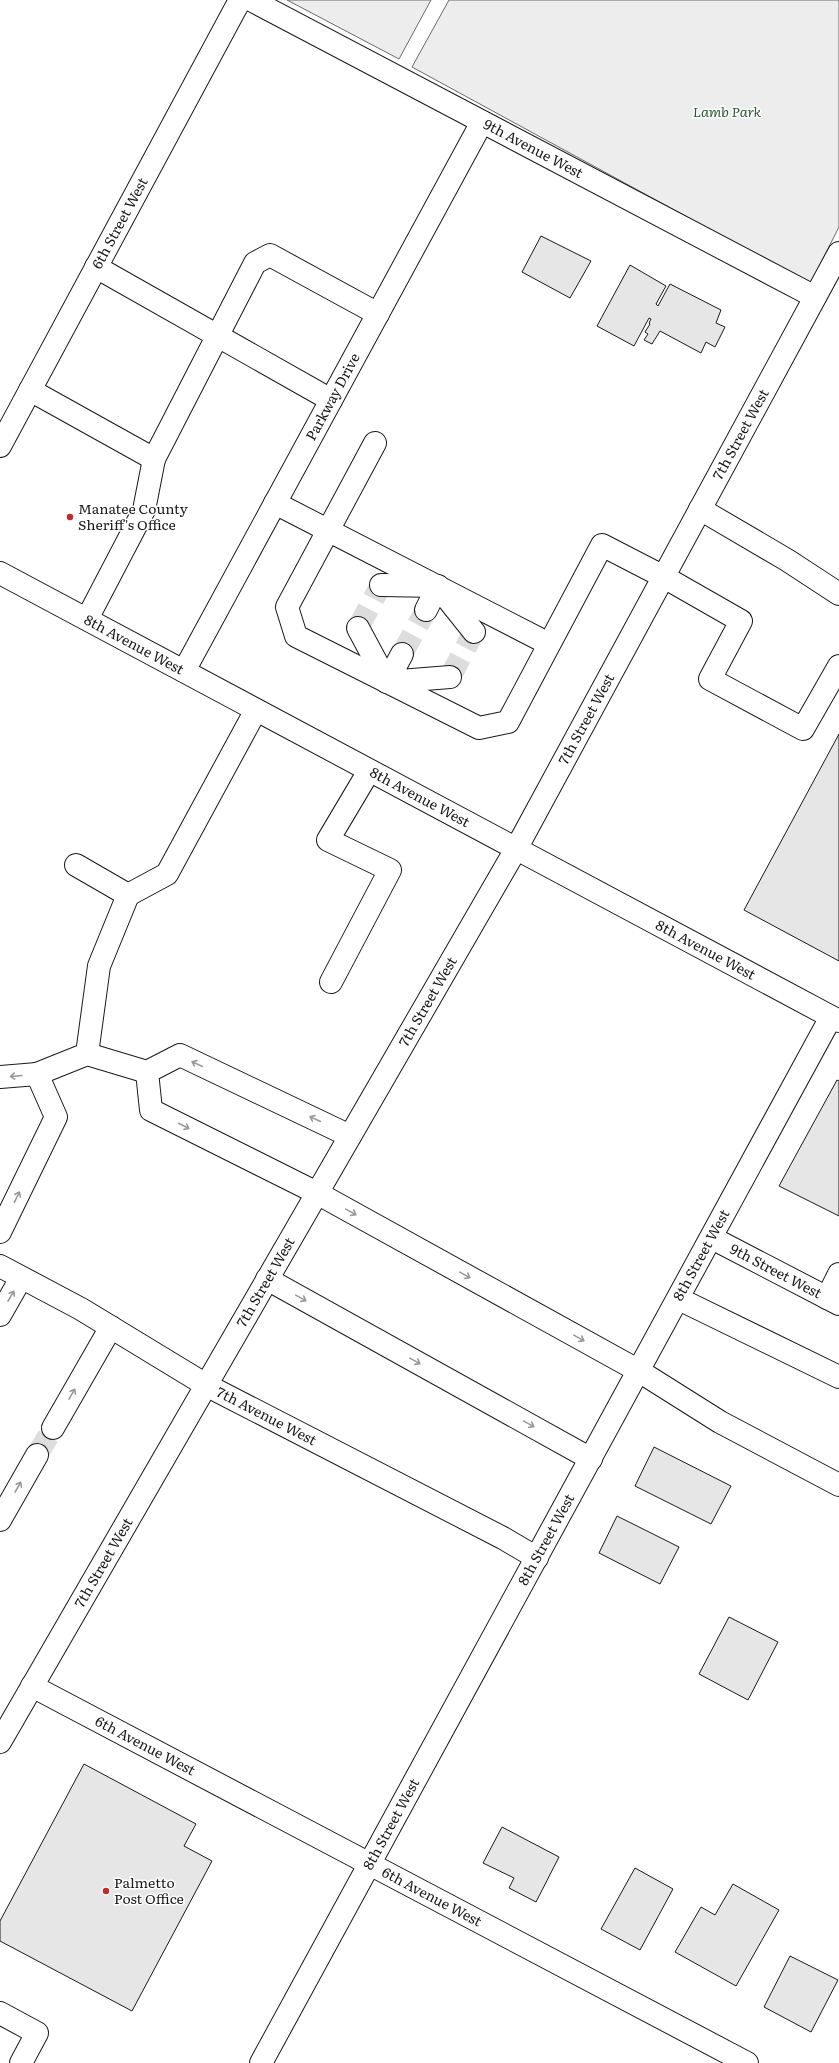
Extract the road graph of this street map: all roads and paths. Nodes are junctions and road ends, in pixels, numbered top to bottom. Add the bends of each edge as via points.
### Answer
1 (240, 0) edge
2 (251, 0) edge
3 (482, 122) junction
4 (839, 253) edge
5 (96, 267) junction
6 (815, 297) junction
7 (378, 314) junction
8 (218, 336) junction
9 (30, 390) junction
10 (331, 400) junction
11 (375, 443) dead end
12 (0, 446) edge
13 (154, 459) junction
14 (275, 503) junction
15 (700, 509) junction
16 (328, 530) junction
17 (0, 573) edge
18 (664, 577) junction
19 (381, 585) dead end
20 (438, 586) junction
21 (839, 594) edge
22 (426, 610) tunnel mouth
23 (87, 619) junction
24 (358, 628) dead end
25 (474, 632) dead end
26 (549, 644) junction
27 (402, 654) tunnel mouth
28 (839, 666) edge
29 (184, 671) junction
30 (450, 677) dead end
31 (387, 682) junction
32 (256, 710) junction
33 (369, 770) junction
34 (516, 849) junction
35 (76, 865) dead end
36 (128, 896) junction
37 (332, 982) dead end
38 (835, 1019) edge
39 (87, 1054) junction
40 (147, 1072) junction
41 (37, 1074) junction
42 (0, 1077) edge
43 (350, 1136) junction
44 (317, 1194) junction
45 (0, 1232) edge
46 (712, 1238) junction
47 (0, 1266) edge
48 (839, 1274) edge
49 (21, 1278) junction
50 (267, 1279) junction
51 (679, 1299) junction
52 (833, 1301) edge
53 (0, 1315) edge
54 (111, 1327) junction
55 (639, 1371) junction
56 (839, 1377) edge
57 (206, 1384) junction
58 (52, 1428) tunnel mouth
59 (37, 1455) tunnel mouth
60 (591, 1459) junction
61 (839, 1485) edge
62 (0, 1520) edge
63 (537, 1558) junction
64 (32, 1686) junction
65 (0, 1742) edge
66 (370, 1864) junction
67 (0, 2013) edge
68 (21, 2063) edge
69 (261, 2063) edge
70 (747, 2063) edge

1 - 5 street, 6th Street West
2 - 3 street, 9th Avenue West
3 - 6 street, 9th Avenue West
3 - 7 street, Parkway Drive
4 - 6 street, 7th Street West
5 - 8 street
5 - 9 street, 6th Street West
6 - 15 street, 7th Street West
7 - 8 street via 270,255 255,263
7 - 10 street, Parkway Drive
8 - 10 street
8 - 13 street
9 - 12 street, 6th Street West
9 - 13 street
10 - 14 street, Parkway Drive
11 - 16 street
13 - 23 street via 144,510
14 - 16 street
14 - 29 street, Parkway Drive
15 - 18 street, 7th Street West
15 - 21 street
16 - 20 street
16 - 31 street via 287,607 296,636
17 - 23 street, 8th Avenue West
18 - 26 street via 602,545
18 - 28 street via 741,621 710,679 803,729
18 - 34 street, 7th Street West
19 - 20 street
20 - 22 street
20 - 25 street
20 - 26 street
23 - 29 street, 8th Avenue West
24 - 31 street
26 - 31 street via 508,722 479,728
27 - 31 street
29 - 32 street, 8th Avenue West
30 - 31 street
32 - 33 street, 8th Avenue West
32 - 36 street via 168,874
33 - 34 street, 8th Avenue West
33 - 37 street via 328,840 390,870
34 - 38 street, 8th Avenue West
34 - 43 street, 7th Street West
35 - 36 street
36 - 39 street via 99,966
38 - 46 street, 8th Street West
39 - 40 street
39 - 41 street
43 -> 40 street via 180,1056
40 -> 44 street via 152,1110
41 -> 42 street
45 -> 41 street via 56,1117
43 - 44 street, 7th Street West
44 - 50 street, 7th Street West
44 -> 55 street
46 - 51 street, 8th Street West
46 - 52 street, 9th Street West
47 - 49 street, 7th Avenue West
48 - 52 street
53 -> 49 street
49 - 54 street, 7th Avenue West
50 - 57 street, 7th Street West
50 -> 60 street
51 - 55 street, 8th Street West
51 - 56 street
54 - 57 street, 7th Avenue West
58 -> 54 street
55 - 60 street, 8th Street West
55 - 61 street via 720,1422
57 - 63 street, 7th Avenue West
57 - 64 street, 7th Street West
62 -> 59 street
60 - 63 street, 8th Street West
63 - 66 street, 8th Street West
64 - 65 street, 7th Street West
64 - 66 street, 6th Avenue West
66 - 69 street, 8th Street West
66 - 70 street, 6th Avenue West
67 - 68 street via 37,2033

